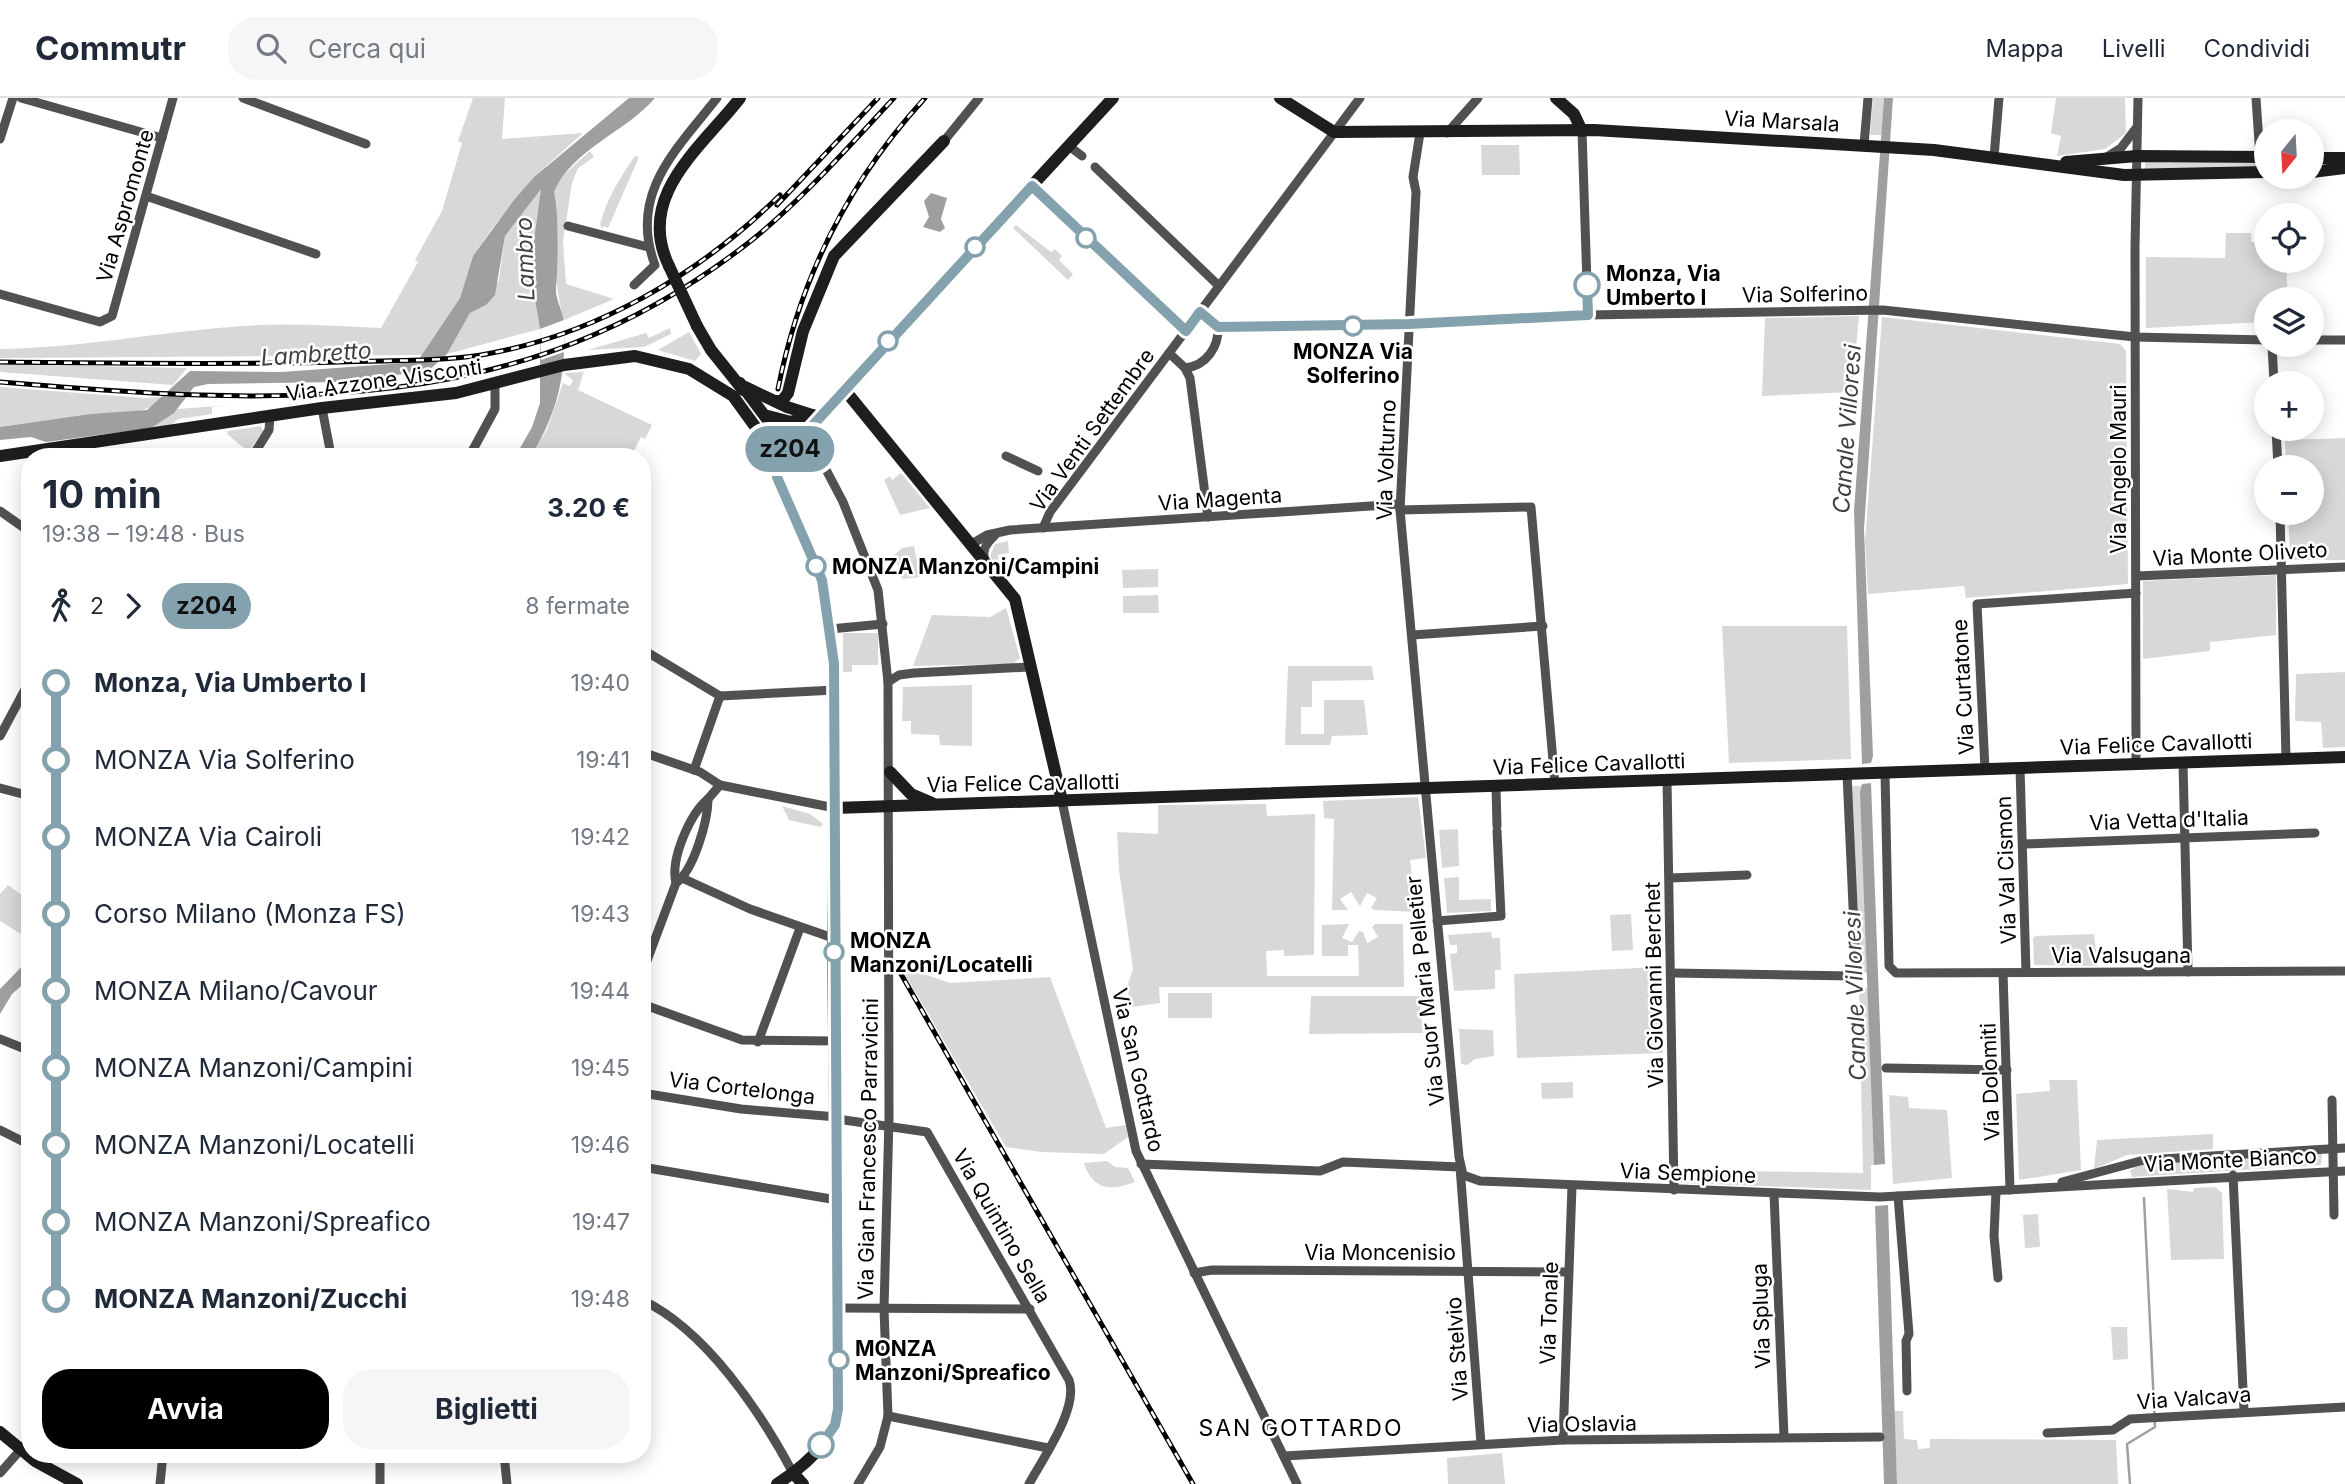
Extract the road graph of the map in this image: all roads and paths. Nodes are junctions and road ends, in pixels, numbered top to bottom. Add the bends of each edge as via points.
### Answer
1 (12, 98) edge
2 (21, 98) edge
3 (173, 98) edge
4 (243, 98) edge
5 (717, 98) edge
6 (740, 98) edge
7 (979, 98) edge
8 (1113, 98) edge
9 (1280, 98) edge
10 (1360, 98) edge
11 (1478, 98) edge
12 (1556, 98) edge
13 (1868, 98) edge
14 (1999, 98) edge
15 (2138, 98) edge
16 (2256, 98) edge
17 (2258, 119) edge
18 (2139, 122) junction
19 (1559, 131) junction
20 (1581, 131) junction
21 (1334, 132) junction
22 (1420, 133) junction
23 (1447, 133) junction
24 (162, 138) junction
25 (0, 139) edge
26 (944, 141) joint
27 (366, 144) dead end
28 (1864, 145) junction
29 (1069, 146) junction
30 (1082, 156) dead end
31 (2137, 156) junction
32 (2254, 157) edge
33 (1994, 158) junction
34 (2324, 158) edge
35 (2345, 158) edge
36 (2103, 159) junction
37 (2038, 163) junction
38 (1095, 167) dead end
39 (2345, 168) edge
40 (2324, 171) edge
41 (2254, 172) edge
42 (2137, 175) junction
43 (1032, 186) junction
44 (146, 196) junction
45 (568, 226) dead end
46 (648, 247) junction
47 (316, 254) dead end
48 (634, 285) dead end
49 (1219, 286) junction
50 (0, 294) edge
51 (1200, 312) junction
52 (1588, 315) junction
53 (1409, 324) junction
54 (1218, 327) junction
55 (1186, 331) junction
56 (2135, 337) junction
57 (2254, 340) edge
58 (2324, 340) edge
59 (2345, 340) edge
60 (1169, 353) junction
61 (1185, 368) junction
62 (740, 383) junction
63 (495, 384) junction
64 (844, 389) junction
65 (733, 396) junction
66 (747, 401) junction
67 (775, 401) junction
68 (322, 408) junction
69 (760, 415) junction
70 (812, 416) junction
71 (270, 417) junction
72 (807, 438) junction
73 (765, 443) junction
74 (55, 448) edge
75 (257, 448) edge
76 (330, 448) edge
77 (474, 448) edge
78 (778, 449) junction
79 (21, 453) edge
80 (0, 456) edge
81 (1006, 456) dead end
82 (776, 471) junction
83 (1038, 471) dead end
84 (781, 487) junction
85 (1400, 507) junction
86 (0, 511) edge
87 (1208, 517) junction
88 (21, 525) edge
89 (2281, 525) edge
90 (1043, 528) junction
91 (995, 535) junction
92 (970, 545) junction
93 (985, 562) junction
94 (2345, 567) edge
95 (2283, 570) junction
96 (2136, 576) junction
97 (2136, 593) junction
98 (883, 624) junction
99 (1543, 626) junction
100 (830, 629) junction
101 (1412, 635) junction
102 (651, 655) edge
103 (1028, 667) junction
104 (888, 682) junction
105 (835, 690) junction
106 (21, 694) edge
107 (720, 696) junction
108 (2, 724) edge
109 (0, 736) edge
110 (651, 755) edge
111 (2345, 757) edge
112 (2286, 758) junction
113 (2183, 763) junction
114 (2136, 764) junction
115 (2020, 768) junction
116 (1985, 769) junction
117 (694, 770) junction
118 (890, 772) junction
119 (1885, 773) junction
120 (1847, 774) junction
121 (1667, 780) junction
122 (1555, 784) junction
123 (720, 785) junction
124 (1496, 787) junction
125 (0, 788) edge
126 (1423, 789) junction
127 (21, 794) edge
128 (708, 799) junction
129 (1062, 801) junction
130 (936, 805) junction
131 (890, 806) junction
132 (835, 808) junction
133 (2315, 833) dead end
134 (2185, 836) junction
135 (2024, 844) junction
136 (1747, 875) dead end
137 (1670, 878) junction
138 (679, 880) junction
139 (1437, 921) junction
140 (800, 928) junction
141 (833, 937) junction
142 (651, 951) edge
143 (2345, 971) edge
144 (2026, 972) junction
145 (2188, 972) junction
146 (1672, 973) junction
147 (2003, 973) junction
148 (651, 1007) edge
149 (0, 1039) edge
150 (835, 1041) junction
151 (758, 1042) junction
152 (21, 1047) edge
153 (1886, 1068) dead end
154 (2007, 1070) junction
155 (651, 1094) edge
156 (2332, 1100) dead end
157 (837, 1118) junction
158 (889, 1127) junction
159 (0, 1130) edge
160 (21, 1140) edge
161 (2345, 1148) edge
162 (2331, 1149) junction
163 (2133, 1161) junction
164 (1141, 1164) junction
165 (1460, 1167) junction
166 (651, 1169) edge
167 (2332, 1171) junction
168 (2345, 1171) edge
169 (2233, 1175) junction
170 (2129, 1183) junction
171 (1572, 1186) junction
172 (2040, 1188) junction
173 (1674, 1190) junction
174 (2010, 1190) junction
175 (1996, 1191) junction
176 (1774, 1194) junction
177 (1898, 1196) junction
178 (837, 1200) junction
179 (2334, 1215) dead end
180 (1470, 1269) junction
181 (1567, 1272) junction
182 (1194, 1273) junction
183 (1998, 1278) dead end
184 (651, 1305) edge
185 (838, 1308) junction
186 (884, 1309) junction
187 (1030, 1310) junction
188 (1906, 1391) dead end
189 (2345, 1407) edge
190 (2244, 1411) junction
191 (888, 1416) junction
192 (0, 1432) edge
193 (2047, 1433) dead end
194 (1784, 1436) junction
195 (1880, 1437) dead end
196 (1563, 1440) junction
197 (21, 1442) edge
198 (1482, 1444) junction
199 (1048, 1448) junction
200 (21, 1449) edge
201 (1284, 1456) junction
202 (39, 1463) edge
203 (162, 1463) edge
204 (380, 1463) edge
205 (505, 1463) edge
206 (0, 1473) edge
207 (793, 1474) junction
208 (77, 1484) edge
209 (160, 1484) edge
210 (380, 1484) edge
211 (507, 1484) edge
212 (777, 1484) edge
213 (803, 1484) edge
214 (858, 1484) edge
215 (1029, 1484) edge
216 (1297, 1484) edge

1 - 25 street
2 - 24 street
3 - 24 street, Via Aspromonte
4 - 27 street
5 - 46 street via 655,183 647,209
6 - 62 street, bridge via 682,166 666,193 659,224 660,243 697,326 718,360
7 - 26 street
8 - 29 street
9 - 21 street
10 - 21 street
11 - 23 street
12 - 19 street via 1562,112
12 - 20 street via 1574,114
13 - 28 street
14 - 33 street
15 - 18 street, Via Angelo Mauri
16 - 17 street
18 - 31 street, Via Angelo Mauri
18 - 36 street via 2131,138
19 - 20 street, Via Marsala
19 - 23 street, Via Marsala
20 - 28 street, Via Marsala
20 - 52 street
21 - 22 street, Via Marsala
21 - 49 street
22 - 23 street, Via Marsala
22 - 53 street, Via Volturno via 1413,177
24 - 44 street, Via Aspromonte
26 - 67 street via 842,245 830,263 803,331 788,393 782,401
28 - 33 street, Via Marsala
29 - 30 street
29 - 43 street
31 - 32 street, Via Marsala
31 - 36 street, Via Marsala
31 - 42 street, Via Angelo Mauri
33 - 37 street, Via Marsala
34 - 35 street
36 - 37 street, Via Marsala
37 - 42 street, Via Marsala
38 - 49 street
39 - 40 street
41 - 42 street, Via Marsala
42 - 56 street, Via Angelo Mauri
43 - 55 street
43 - 64 street
44 - 47 street
44 - 50 street, Via Aspromonte via 112,316 106,321
45 - 46 street
46 - 48 street via 655,265
49 - 51 street
51 - 54 street
51 - 55 street, Via Venti Settembre
52 - 53 street, Via Solferino
52 - 56 street, Via Solferino via 1874,310
53 - 54 street, Via Solferino
53 - 85 street, Via Volturno
54 - 61 street via 1209,355
55 - 60 street, Via Venti Settembre
56 - 57 street, Via Solferino
56 - 96 street, Via Angelo Mauri
58 - 59 street
60 - 61 street
60 - 90 street, Via Venti Settembre via 1050,512
61 - 87 street via 1191,381
62 - 66 street
62 - 67 street
62 - 69 street
63 - 65 street, Via Azzone Visconti via 564,365 647,357 689,369
63 - 68 street, Via Azzone Visconti
63 - 77 street via 495,409
64 - 70 street
64 - 92 street
65 - 66 street
65 - 69 street, Via Azzone Visconti
66 - 69 street
67 - 70 street
68 - 71 street, Via Azzone Visconti
68 - 76 street
69 - 70 street via 782,422
69 - 73 street
69 - 78 street via 776,431
70 - 72 street
71 - 74 street, Via Azzone Visconti
71 - 75 street
72 - 78 street
72 - 82 street via 780,461
72 - 98 street, Via Gian Francesco Parravicini via 843,502 878,590
73 - 78 street
73 - 84 street via 772,477
78 - 82 street
79 - 80 street, Via Azzone Visconti
81 - 83 street
82 - 84 street
84 - 100 street via 822,580
85 - 87 street, Via Magenta
85 - 99 street, Via Magenta via 1531,507
85 - 101 street, Via Volturno
86 - 88 street
87 - 90 street, Via Magenta
89 - 95 street
90 - 91 street, Via Magenta
91 - 92 street, Via Magenta
91 - 93 street via 983,554
92 - 93 street
93 - 103 street via 1013,595
94 - 95 street, Via Monte Oliveto
95 - 96 street, Via Monte Oliveto
95 - 112 street
96 - 97 street, Via Angelo Mauri
97 - 114 street, Via Angelo Mauri
97 - 116 street, Via Curtatone via 1977,604
98 - 100 street
98 - 104 street, Via Gian Francesco Parravicini
99 - 101 street
99 - 122 street
100 - 105 street
101 - 126 street, Via Volturno
102 - 107 street
103 - 104 street via 914,673
103 - 129 street
104 - 118 street, Via Gian Francesco Parravicini
105 - 107 street
105 - 132 street
106 - 108 street
107 - 117 street
108 - 109 street
110 - 117 street
111 - 112 street, Via Felice Cavallotti
112 - 113 street, Via Felice Cavallotti
113 - 114 street, Via Felice Cavallotti
113 - 134 street
114 - 115 street, Via Felice Cavallotti
115 - 116 street, Via Felice Cavallotti
115 - 135 street, Via Val Cismon
116 - 119 street, Via Felice Cavallotti
117 - 123 street
118 - 130 street via 911,794
118 - 131 street, Via Gian Francesco Parravicini
119 - 120 street, Via Felice Cavallotti
119 - 147 street, Via Valsugana via 1889,966 1896,973
120 - 121 street, Via Felice Cavallotti
120 - 146 street via 1853,976
121 - 122 street, Via Felice Cavallotti
121 - 137 street, Via Giovanni Berchet
122 - 124 street, Via Felice Cavallotti
123 - 128 street
123 - 132 street
124 - 126 street, Via Felice Cavallotti
124 - 139 street via 1501,916
125 - 127 street
126 - 129 street, Via Felice Cavallotti
126 - 139 street, Via Suor Maria Pelletier
128 - 138 street via 708,815
128 - 138 street via 695,810 683,841 674,873
129 - 130 street, Via Felice Cavallotti
129 - 164 street, Via San Gottardo
130 - 131 street, Via Felice Cavallotti
131 - 132 street, Via Felice Cavallotti
131 - 158 street, Via Gian Francesco Parravicini
132 - 141 street
133 - 134 street, Via Vetta d'Italia
134 - 135 street, Via Vetta d'Italia
134 - 145 street
135 - 144 street, Via Val Cismon
136 - 137 street
137 - 146 street, Via Giovanni Berchet
138 - 140 street
138 - 142 street
139 - 165 street, Via Suor Maria Pelletier
140 - 141 street
140 - 151 street
141 - 150 street
143 - 145 street, Via Valsugana
144 - 145 street, Via Valsugana
144 - 147 street, Via Valsugana
146 - 173 street, Via Giovanni Berchet
147 - 154 street, Via Dolomiti
148 - 151 street
149 - 152 street
150 - 151 street
150 - 157 street
153 - 154 street
154 - 174 street, Via Dolomiti
155 - 157 street, Via Cortelonga
156 - 162 street, Via Monte Bianco
157 - 158 street, Via Cortelonga
157 - 178 street
158 - 186 street, Via Gian Francesco Parravicini
158 - 187 street, Via Quintino Sella via 927,1132
159 - 160 street
161 - 162 street, Via Monte Bianco
162 - 163 street, Via Monte Bianco
162 - 167 street, Via Monte Bianco
163 - 170 street, Via Monte Bianco via 2124,1171
163 - 172 street, Via Monte Bianco
164 - 165 street via 1320,1171 1343,1162
164 - 182 street, Via San Gottardo
165 - 171 street, Via Sempione via 1466,1177 1476,1181
165 - 180 street, Via Stelvio
166 - 178 street
167 - 168 street, Via Monte Bianco
167 - 169 street, Via Monte Bianco
167 - 179 street, Via Monte Bianco
169 - 170 street, Via Monte Bianco
169 - 190 street
170 - 172 street, Via Monte Bianco
171 - 173 street, Via Sempione
171 - 181 street, Via Tonale
172 - 174 street, Via Monte Bianco
173 - 176 street, Via Sempione
174 - 175 street, Via Monte Bianco
175 - 177 street, Via Monte Bianco
175 - 183 street
176 - 177 street, Via Sempione
176 - 194 street, Via Spluga
177 - 188 street via 1909,1334
178 - 185 street
180 - 181 street, Via Moncenisio
180 - 182 street, Via Moncenisio via 1212,1269
180 - 198 street, Via Stelvio
181 - 196 street, Via Tonale
182 - 201 street, Via San Gottardo
184 - 207 street via 670,1315 701,1344 740,1393
185 - 186 street
185 - 207 street via 837,1416 826,1440
186 - 187 street
186 - 191 street, Via Gian Francesco Parravicini
187 - 199 street, Via Quintino Sella via 1073,1392
189 - 190 street, Via Valcava
190 - 193 street, Via Valcava via 2130,1419 2113,1430
191 - 199 street
191 - 214 street, Via Gian Francesco Parravicini via 880,1447
192 - 197 street
194 - 195 street, Via Oslavia
194 - 196 street, Via Oslavia
196 - 198 street, Via Oslavia
198 - 201 street, Via Oslavia
199 - 215 street, Via Quintino Sella
200 - 206 street
201 - 216 street, Via San Gottardo
202 - 208 street
203 - 209 street
204 - 210 street
205 - 211 street
207 - 212 street
207 - 213 street

